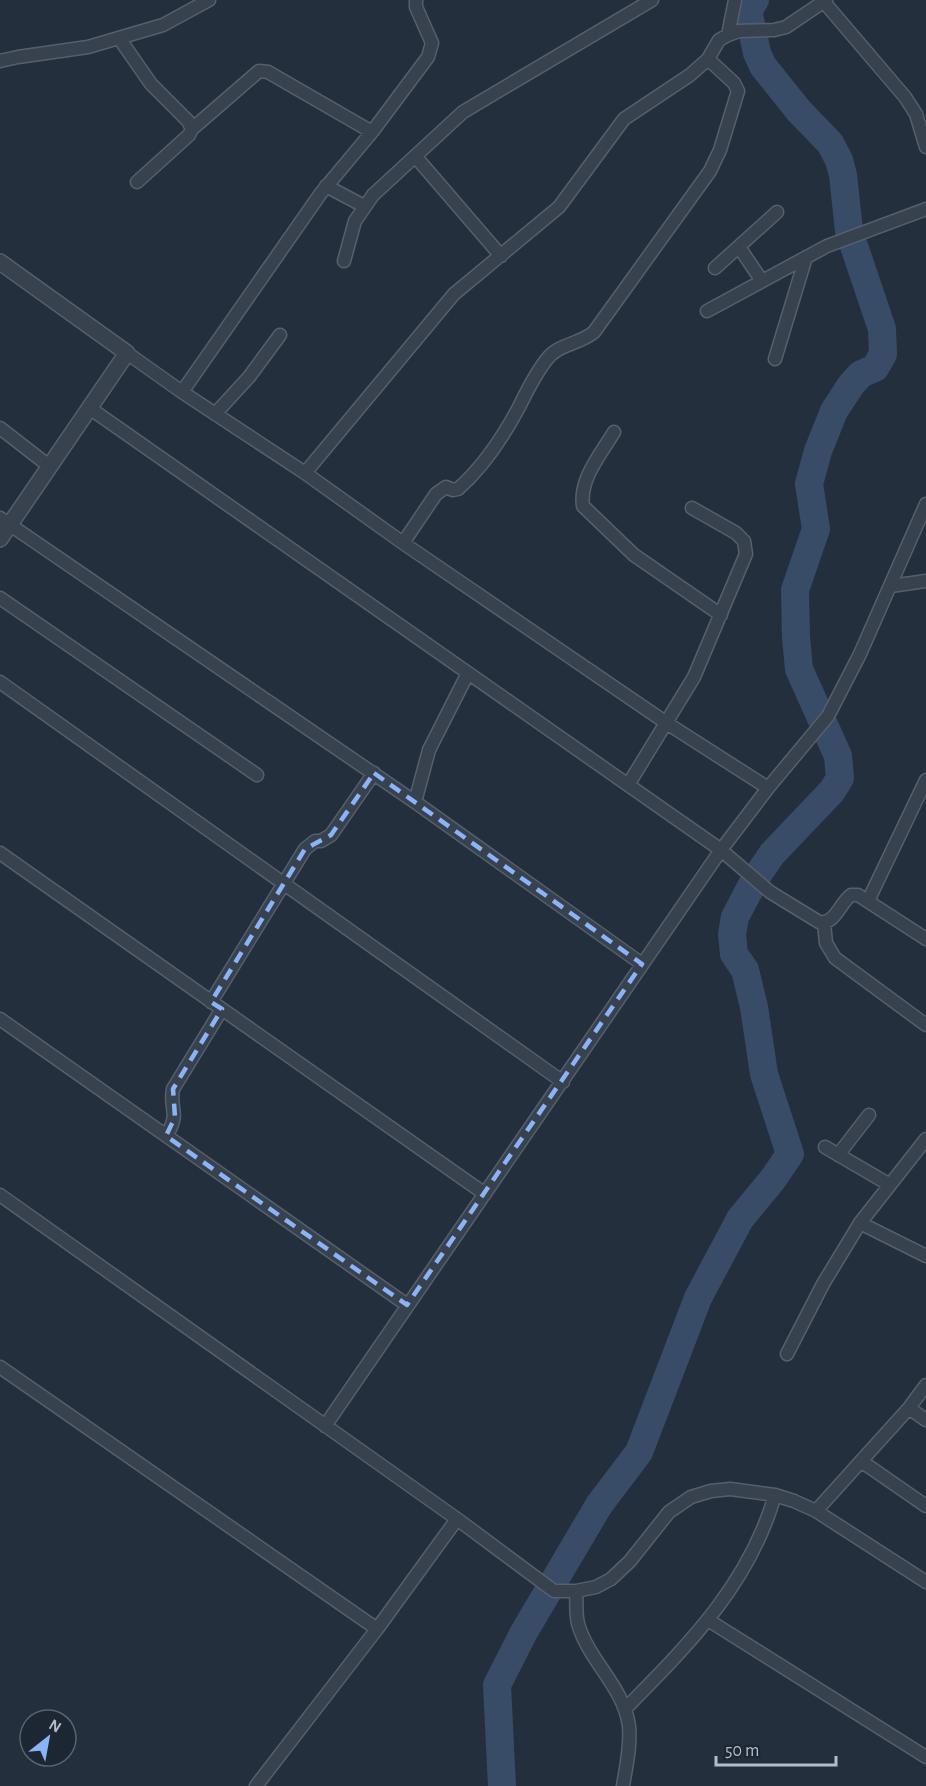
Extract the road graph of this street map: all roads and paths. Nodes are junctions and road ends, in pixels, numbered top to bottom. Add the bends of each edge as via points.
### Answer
1 (209, 0) edge
2 (416, 0) edge
3 (652, 0) edge
4 (735, 0) edge
5 (825, 1) edge
6 (734, 33) junction
7 (119, 38) junction
8 (708, 59) junction
9 (0, 61) edge
10 (192, 129) junction
11 (372, 132) junction
12 (926, 147) edge
13 (416, 156) junction
14 (137, 182) dead end
15 (326, 186) junction
16 (364, 206) junction
17 (926, 209) edge
18 (777, 212) dead end
19 (739, 247) junction
20 (501, 256) junction
21 (806, 257) junction
22 (344, 261) dead end
23 (0, 262) edge
24 (715, 268) dead end
25 (762, 281) junction
26 (707, 311) dead end
27 (280, 335) dead end
28 (127, 353) junction
29 (775, 359) dead end
30 (182, 392) junction
31 (91, 409) junction
32 (215, 414) junction
33 (0, 428) edge
34 (614, 432) dead end
35 (49, 466) junction
36 (305, 473) junction
37 (926, 504) edge
38 (692, 508) dead end
39 (5, 522) edge
40 (0, 539) edge
41 (403, 543) junction
42 (926, 581) edge
43 (891, 586) junction
44 (0, 598) edge
45 (721, 615) junction
46 (468, 674) junction
47 (0, 682) edge
48 (665, 722) junction
49 (374, 773) junction
50 (257, 776) dead end
51 (926, 780) edge
52 (628, 785) junction
53 (768, 788) junction
54 (415, 802) junction
55 (721, 850) junction
56 (0, 853) edge
57 (284, 884) junction
58 (868, 901) junction
59 (824, 923) junction
60 (926, 939) edge
61 (642, 964) junction
62 (216, 1005) junction
63 (0, 1019) edge
64 (926, 1025) edge
65 (563, 1082) junction
66 (868, 1115) dead end
67 (166, 1136) junction
68 (926, 1139) edge
69 (825, 1147) dead end
70 (838, 1155) junction
71 (890, 1185) junction
72 (484, 1194) junction
73 (0, 1196) edge
74 (860, 1223) junction
75 (926, 1257) edge
76 (407, 1305) junction
77 (787, 1354) dead end
78 (0, 1367) edge
79 (926, 1385) edge
80 (909, 1408) junction
81 (926, 1420) edge
82 (325, 1426) junction
83 (861, 1461) junction
84 (775, 1495) junction
85 (926, 1506) edge
86 (816, 1511) junction
87 (457, 1519) junction
88 (926, 1582) edge
89 (576, 1590) junction
90 (708, 1620) junction
91 (377, 1629) junction
92 (625, 1709) junction
93 (926, 1757) edge
94 (256, 1786) edge
95 (623, 1786) edge

1 - 7 street via 163,25
2 - 11 street via 432,43 431,51
3 - 13 street via 463,112
4 - 6 street
5 - 6 street via 786,27
5 - 12 street via 916,114
6 - 8 street via 719,40
7 - 9 street
7 - 10 street via 150,84
8 - 20 street via 624,119 559,207
8 - 41 street via 738,91 720,150 703,183 594,332 552,353 494,448 458,489 446,487 436,495
10 - 11 street via 259,71 268,72
10 - 14 street
11 - 15 street
13 - 16 street
13 - 20 street
15 - 16 street
15 - 30 street
16 - 22 street via 355,221
17 - 21 street
18 - 19 street
19 - 24 street
19 - 25 street
20 - 36 street via 454,294
21 - 25 street
21 - 29 street
23 - 28 street
25 - 26 street
27 - 32 street via 249,378
28 - 30 street
28 - 31 street
30 - 32 street
31 - 35 street
31 - 46 street
32 - 36 street
33 - 35 street
34 - 45 street via 583,485 583,506 634,555
35 - 39 street
36 - 41 street
37 - 43 street
38 - 45 street via 736,533 744,542 746,554
39 - 40 street
39 - 49 street
41 - 48 street
42 - 43 street
43 - 53 street via 828,716
44 - 50 street
45 - 48 street via 694,677
46 - 52 street
46 - 54 street via 429,750
47 - 57 street
48 - 52 street
48 - 53 street
49 - 54 street
49 - 57 street via 331,835 309,845
51 - 58 street
52 - 55 street
53 - 55 street
54 - 61 street
55 - 59 street via 770,892
55 - 61 street
56 - 62 street
57 - 62 street
57 - 65 street
58 - 59 street via 851,895
58 - 60 street
59 - 64 street via 826,943 835,958
61 - 65 street
62 - 67 street via 173,1089 175,1117
62 - 72 street
63 - 67 street
65 - 72 street
66 - 70 street
67 - 76 street
68 - 71 street
69 - 70 street
70 - 71 street
71 - 74 street
72 - 76 street
73 - 82 street
74 - 75 street
74 - 77 street
76 - 82 street
78 - 91 street
79 - 80 street
80 - 81 street
80 - 83 street
82 - 87 street
83 - 85 street
83 - 86 street
84 - 86 street
84 - 89 street via 730,1490 691,1497 669,1512 611,1579 596,1587
84 - 90 street via 754,1552
86 - 88 street
87 - 89 street via 554,1591
87 - 91 street
89 - 92 street via 578,1626
90 - 92 street
90 - 93 street
91 - 94 street
92 - 95 street via 629,1727

